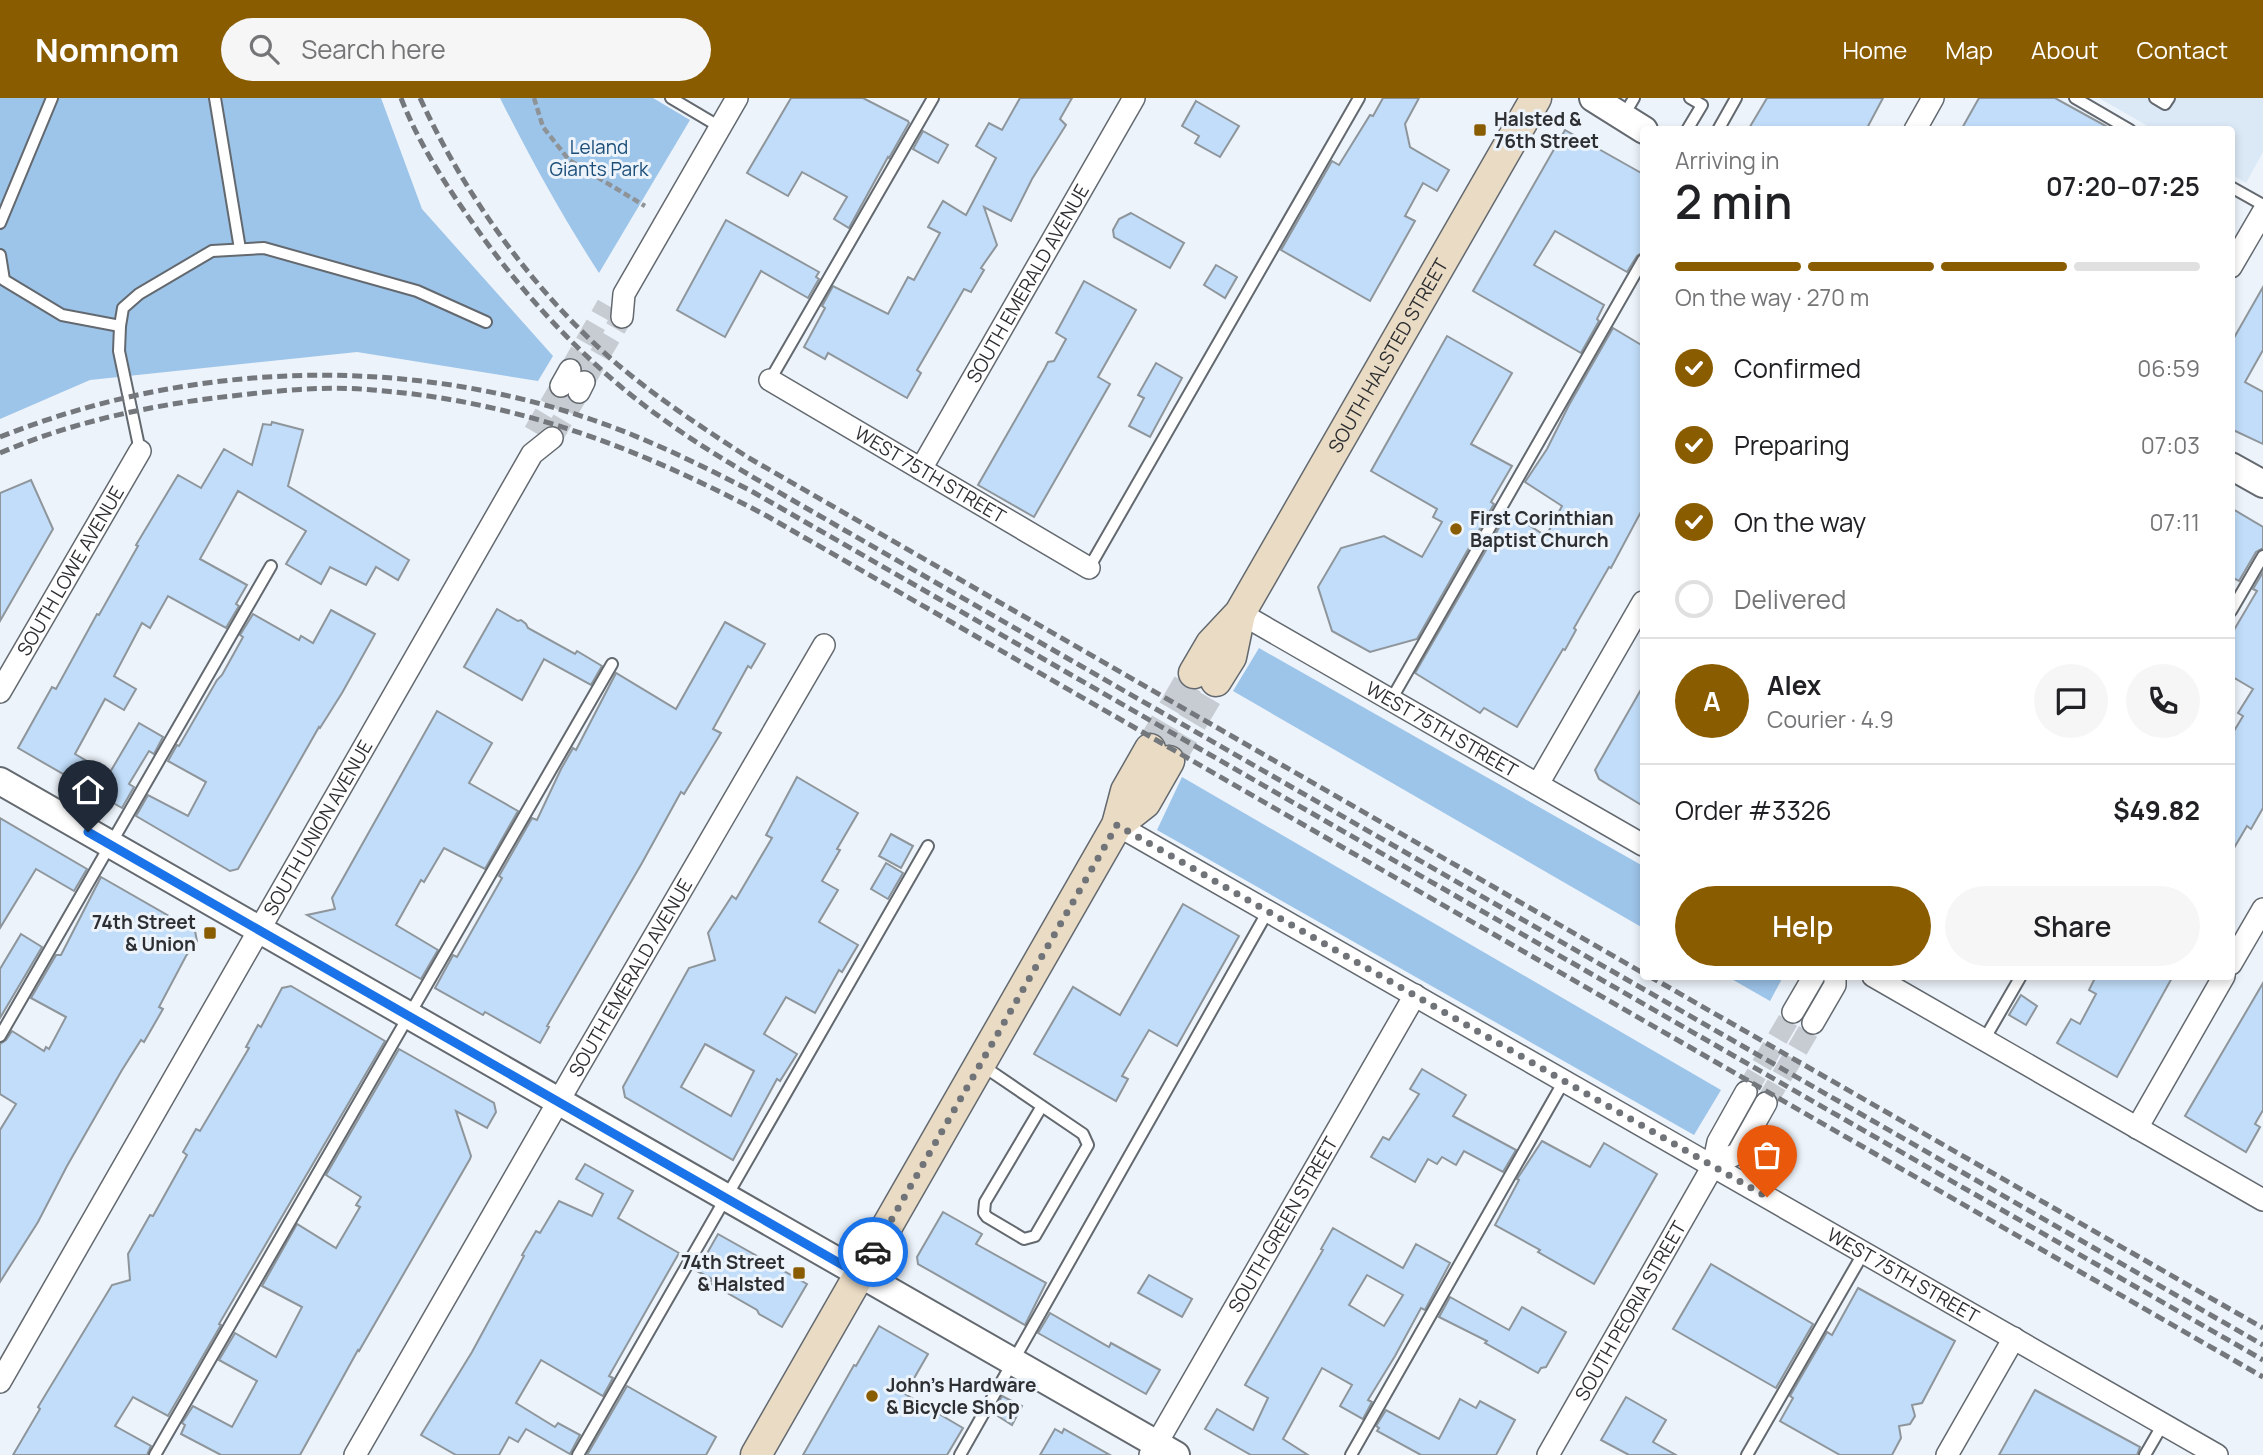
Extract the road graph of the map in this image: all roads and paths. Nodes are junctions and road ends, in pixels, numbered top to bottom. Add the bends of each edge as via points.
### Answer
1 (51, 98) edge
2 (215, 98) edge
3 (534, 98) edge
4 (671, 98) edge
5 (737, 98) edge
6 (933, 98) edge
7 (1133, 98) edge
8 (1359, 98) edge
9 (1536, 98) edge
10 (1593, 98) edge
11 (1690, 98) edge
12 (1736, 98) edge
13 (1933, 98) edge
14 (2075, 98) edge
15 (2155, 98) edge
16 (2169, 98) edge
17 (1634, 115) edge
18 (1689, 126) edge
19 (1720, 126) edge
20 (1917, 126) edge
21 (2115, 126) edge
22 (720, 127) junction
23 (2235, 189) edge
24 (2263, 205) edge
25 (645, 206) dead end
26 (2263, 212) edge
27 (0, 223) edge
28 (240, 249) junction
29 (0, 255) edge
30 (2235, 260) edge
31 (1640, 265) edge
32 (617, 305) tunnel mouth
33 (486, 322) dead end
34 (120, 326) junction
35 (770, 380) joint
36 (543, 435) tunnel mouth
37 (140, 451) joint
38 (2235, 468) edge
39 (921, 469) junction
40 (2263, 484) edge
41 (2263, 556) edge
42 (271, 566) dead end
43 (1089, 568) joint
44 (2235, 604) edge
45 (1640, 607) edge
46 (1240, 613) junction
47 (824, 645) dead end
48 (612, 664) dead end
49 (1205, 677) tunnel mouth
50 (0, 692) edge
51 (1391, 700) junction
52 (1159, 755) tunnel mouth
53 (0, 781) edge
54 (1538, 785) junction
55 (1117, 825) junction
56 (1640, 843) edge
57 (110, 844) junction
58 (928, 846) dead end
59 (2263, 909) edge
60 (1268, 911) junction
61 (259, 930) junction
62 (2235, 957) edge
63 (1812, 980) edge
64 (1835, 980) edge
65 (1880, 980) edge
66 (2019, 980) edge
67 (2222, 980) edge
68 (1416, 995) junction
69 (1793, 1012) tunnel mouth
70 (409, 1016) junction
71 (1813, 1023) tunnel mouth
72 (0, 1036) edge
73 (1984, 1040) junction
74 (980, 1064) junction
75 (1564, 1081) junction
76 (1746, 1092) tunnel mouth
77 (558, 1101) junction
78 (1766, 1103) tunnel mouth
79 (1042, 1106) junction
80 (2137, 1128) junction
81 (1713, 1166) junction
82 (727, 1198) junction
83 (2263, 1200) edge
84 (1864, 1252) junction
85 (860, 1275) junction
86 (2014, 1338) junction
87 (1014, 1362) junction
88 (0, 1382) edge
89 (2163, 1424) junction
90 (1161, 1451) edge
91 (155, 1455) edge
92 (355, 1455) edge
93 (578, 1455) edge
94 (756, 1455) edge
95 (960, 1455) edge
96 (1350, 1455) edge
97 (1548, 1455) edge
98 (1747, 1455) edge
99 (1947, 1455) edge
100 (2145, 1455) edge
101 (2217, 1455) edge

1 - 27 lane
2 - 28 lane
3 - 25 path via 543,127 569,160
4 - 22 lane
5 - 22 street
6 - 35 lane
7 - 39 street, SOUTH EMERALD AVENUE
8 - 43 lane
9 - 46 main road, SOUTH HALSTED STREET
10 - 17 street
11 - 18 lane via 1702,105
12 - 19 lane
13 - 20 street
14 - 21 lane
15 - 16 lane via 2165,104
22 - 32 street
23 - 24 lane
26 - 30 street
28 - 33 lane via 264,248 416,290
28 - 34 lane via 212,251 139,294 123,308
29 - 34 lane via 4,280 62,315
31 - 51 lane
34 - 37 lane via 119,351
35 - 39 street, WEST 75TH STREET
36 - 61 street, SOUTH UNION AVENUE
37 - 50 street, SOUTH LOWE AVENUE
38 - 40 street
39 - 43 street, WEST 75TH STREET
41 - 44 lane
42 - 57 lane
45 - 54 street
46 - 49 main road, SOUTH HALSTED STREET via 1231,657
46 - 51 street, WEST 75TH STREET
47 - 77 street, SOUTH EMERALD AVENUE
48 - 70 lane
51 - 54 street, WEST 75TH STREET
52 - 55 main road via 1145,803
53 - 57 street
54 - 56 street, WEST 75TH STREET
55 - 60 street, WEST 75TH STREET
55 - 74 main road
57 - 61 street
57 - 72 lane
58 - 82 lane
59 - 62 street
60 - 68 street, WEST 75TH STREET
60 - 87 lane
61 - 70 street
61 - 88 street, SOUTH UNION AVENUE
63 - 69 street
64 - 71 street
65 - 73 street
66 - 73 lane
67 - 80 street
68 - 75 street, WEST 75TH STREET
68 - 90 street, SOUTH GREEN STREET
70 - 77 street
70 - 91 lane
73 - 80 street
74 - 79 lane
74 - 85 main road
75 - 81 street, WEST 75TH STREET
75 - 96 lane
76 - 81 street, SOUTH PEORIA STREET via 1718,1142
77 - 82 street
77 - 92 street, SOUTH EMERALD AVENUE
78 - 81 street, SOUTH PEORIA STREET via 1738,1153
79 - 79 lane via 1083,1134 1088,1145 1035,1236 1024,1239 987,1217 984,1208
80 - 83 street
81 - 84 street, WEST 75TH STREET
81 - 97 street, SOUTH PEORIA STREET
82 - 85 street
82 - 93 lane
84 - 86 street, WEST 75TH STREET
84 - 98 lane
85 - 87 street
85 - 94 main road
86 - 89 street, WEST 75TH STREET
86 - 99 street
87 - 90 street
87 - 95 lane
89 - 100 lane
89 - 101 street, WEST 75TH STREET

